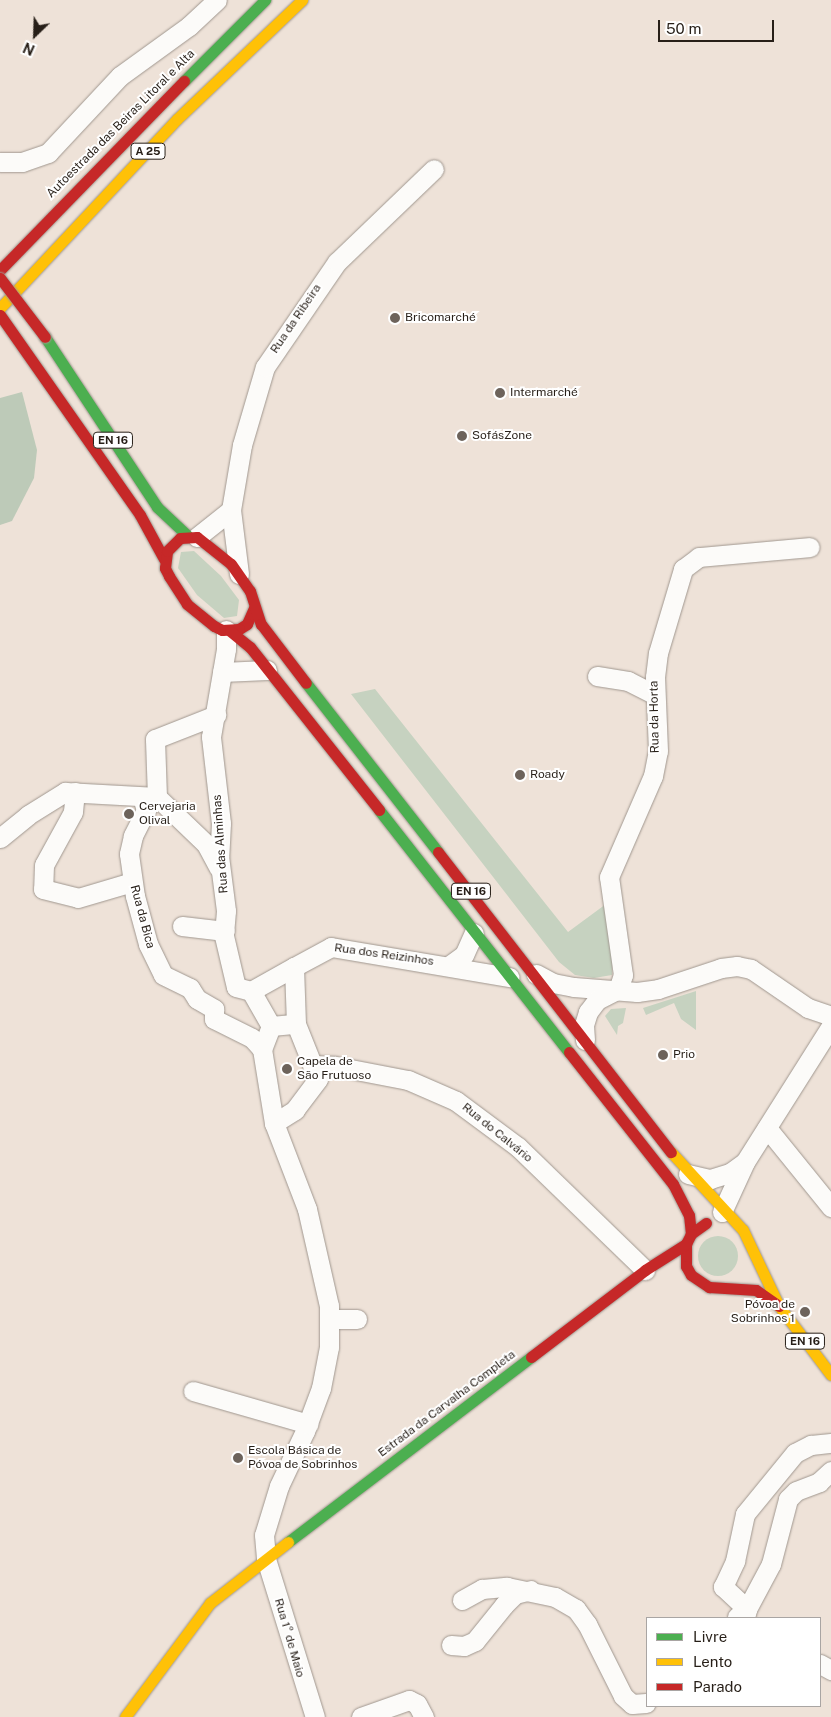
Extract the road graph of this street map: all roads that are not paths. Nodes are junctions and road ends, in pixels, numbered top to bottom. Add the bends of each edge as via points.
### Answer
1 (217, 0) edge
2 (265, 0) edge
3 (302, 0) edge
4 (0, 162) edge
5 (434, 169) dead end
6 (0, 270) edge
7 (0, 278) edge
8 (0, 308) edge
9 (0, 315) edge
10 (231, 510) junction
11 (193, 537) junction
12 (810, 547) dead end
13 (164, 560) junction
14 (239, 576) junction
15 (254, 608) junction
16 (228, 630) junction
17 (267, 670) junction
18 (222, 672) junction
19 (597, 676) dead end
20 (655, 695) junction
21 (216, 715) junction
22 (70, 792) junction
23 (150, 797) junction
24 (0, 838) edge
25 (220, 871) junction
26 (132, 882) junction
27 (182, 926) dead end
28 (225, 931) junction
29 (474, 933) junction
30 (450, 964) junction
31 (294, 967) junction
32 (534, 973) junction
33 (508, 977) junction
34 (243, 989) junction
35 (618, 990) junction
36 (214, 1009) junction
37 (831, 1016) edge
38 (296, 1024) junction
39 (270, 1026) junction
40 (831, 1026) edge
41 (585, 1040) junction
42 (262, 1049) junction
43 (312, 1065) junction
44 (274, 1123) junction
45 (767, 1128) junction
46 (745, 1162) junction
47 (688, 1174) junction
48 (831, 1206) edge
49 (728, 1218) junction
50 (688, 1239) junction
51 (752, 1251) junction
52 (645, 1270) junction
53 (691, 1275) junction
54 (731, 1286) junction
55 (779, 1306) junction
56 (329, 1319) junction
57 (357, 1319) dead end
58 (831, 1375) edge
59 (193, 1391) dead end
60 (308, 1424) junction
61 (831, 1443) edge
62 (831, 1471) edge
63 (264, 1535) junction
64 (283, 1546) junction
65 (266, 1559) junction
66 (242, 1576) junction
67 (530, 1590) junction
68 (462, 1600) dead end
69 (742, 1615) edge
70 (451, 1644) dead end
71 (643, 1707) edge
72 (125, 1717) edge
73 (315, 1717) edge
74 (361, 1717) edge
75 (424, 1717) edge

1 - 4 street via 189,26 120,76 48,153 22,162
2 - 6 main road, Autoestrada das Beiras Litoral e Alta / A 25 via 55,210
3 - 8 main road, A 25 via 177,119
5 - 10 street, Rua da Ribeira via 337,262 265,367 242,445
7 - 11 main road, EN 16, bridge via 45,337 157,506
9 - 13 main road, EN 16 via 140,515
10 - 11 street
10 - 14 street, Rua da Ribeira
11 - 13 main road via 172,544
11 - 14 main road, EN 16 via 230,564
12 - 20 street, Rua da Horta via 699,558 690,562 683,570 662,631
13 - 16 main road, EN 16 via 169,576 187,604 214,626
14 - 15 main road, EN 16 via 250,591
15 - 16 main road via 247,624
15 - 32 main road, EN 16 via 261,624
16 - 17 main road, EN 16
16 - 18 street
17 - 18 street
17 - 29 main road, EN 16
18 - 21 street, Rua das Alminhas
19 - 20 street via 628,681
20 - 35 street, Rua da Horta via 658,751 653,776 609,877 622,975
21 - 23 street, Rua da Bica via 155,739
21 - 25 street, Rua das Alminhas via 211,737 221,823
22 - 23 street
22 - 24 street via 35,810
22 - 26 street via 73,812 44,865 43,889 78,898
23 - 25 street via 206,844
23 - 26 street, Rua da Bica via 130,846
25 - 28 street, Rua das Alminhas via 226,911
26 - 36 street, Rua da Bica via 155,964 163,975 190,988 197,999
27 - 28 street
28 - 34 street, Rua das Alminhas via 227,958
29 - 30 street via 464,955
29 - 33 main road, EN 16
30 - 31 street, Rua dos Reizinhos via 331,946
30 - 33 street, Rua dos Reizinhos
31 - 34 street, Rua dos Reizinhos
31 - 38 street
32 - 35 street via 574,987
32 - 41 main road, EN 16
33 - 50 main road, EN 16 via 673,1184 689,1215
34 - 36 street, Rua dos Reizinhos
34 - 39 street, Rua das Alminhas
35 - 37 street via 658,989 721,968 737,966 751,969 808,1008
35 - 41 street via 597,1000 588,1012 584,1025
36 - 42 street, Rua da Bica via 214,1019 252,1038
38 - 39 street
38 - 43 street
39 - 42 street
40 - 45 street
41 - 47 main road, EN 16
42 - 44 street
43 - 44 street via 318,1078 295,1110
43 - 52 street, Rua do Calvário via 335,1066 408,1080 456,1101 518,1147
44 - 56 street via 307,1209
45 - 46 street
45 - 48 street
46 - 47 street via 730,1173 710,1179
46 - 49 street
47 - 49 main road, EN 16
49 - 50 main road via 710,1222
49 - 51 main road, EN 16 via 742,1230
50 - 52 main road, Estrada da Carvalha Completa
50 - 53 main road, EN 16 via 686,1266
51 - 54 main road via 746,1275
51 - 55 main road, EN 16
52 - 53 main road, Estrada da Carvalha Completa via 672,1263 682,1266
52 - 64 main road, Estrada da Carvalha Completa
53 - 54 main road, EN 16 via 709,1287
54 - 55 main road, EN 16 via 756,1290
55 - 58 main road, EN 16
56 - 57 street
56 - 60 street via 328,1355
59 - 60 street
60 - 63 street via 279,1486
61 - 69 street via 811,1445 795,1453 745,1514 735,1561 723,1587
62 - 69 street via 820,1482 796,1491 788,1499 771,1564
63 - 64 street via 275,1546
63 - 65 street, Rua 1° de Maio
63 - 66 street via 256,1557
64 - 65 main road, Estrada da Carvalha Completa
65 - 66 main road, Estrada da Carvalha Completa
65 - 73 street, Rua 1° de Maio
66 - 72 main road, Estrada da Carvalha Completa via 210,1603
67 - 68 street via 506,1587 482,1590
67 - 70 street via 515,1594 475,1641 464,1646
67 - 71 street via 555,1597 576,1609 622,1696
74 - 75 street via 410,1700 417,1704

